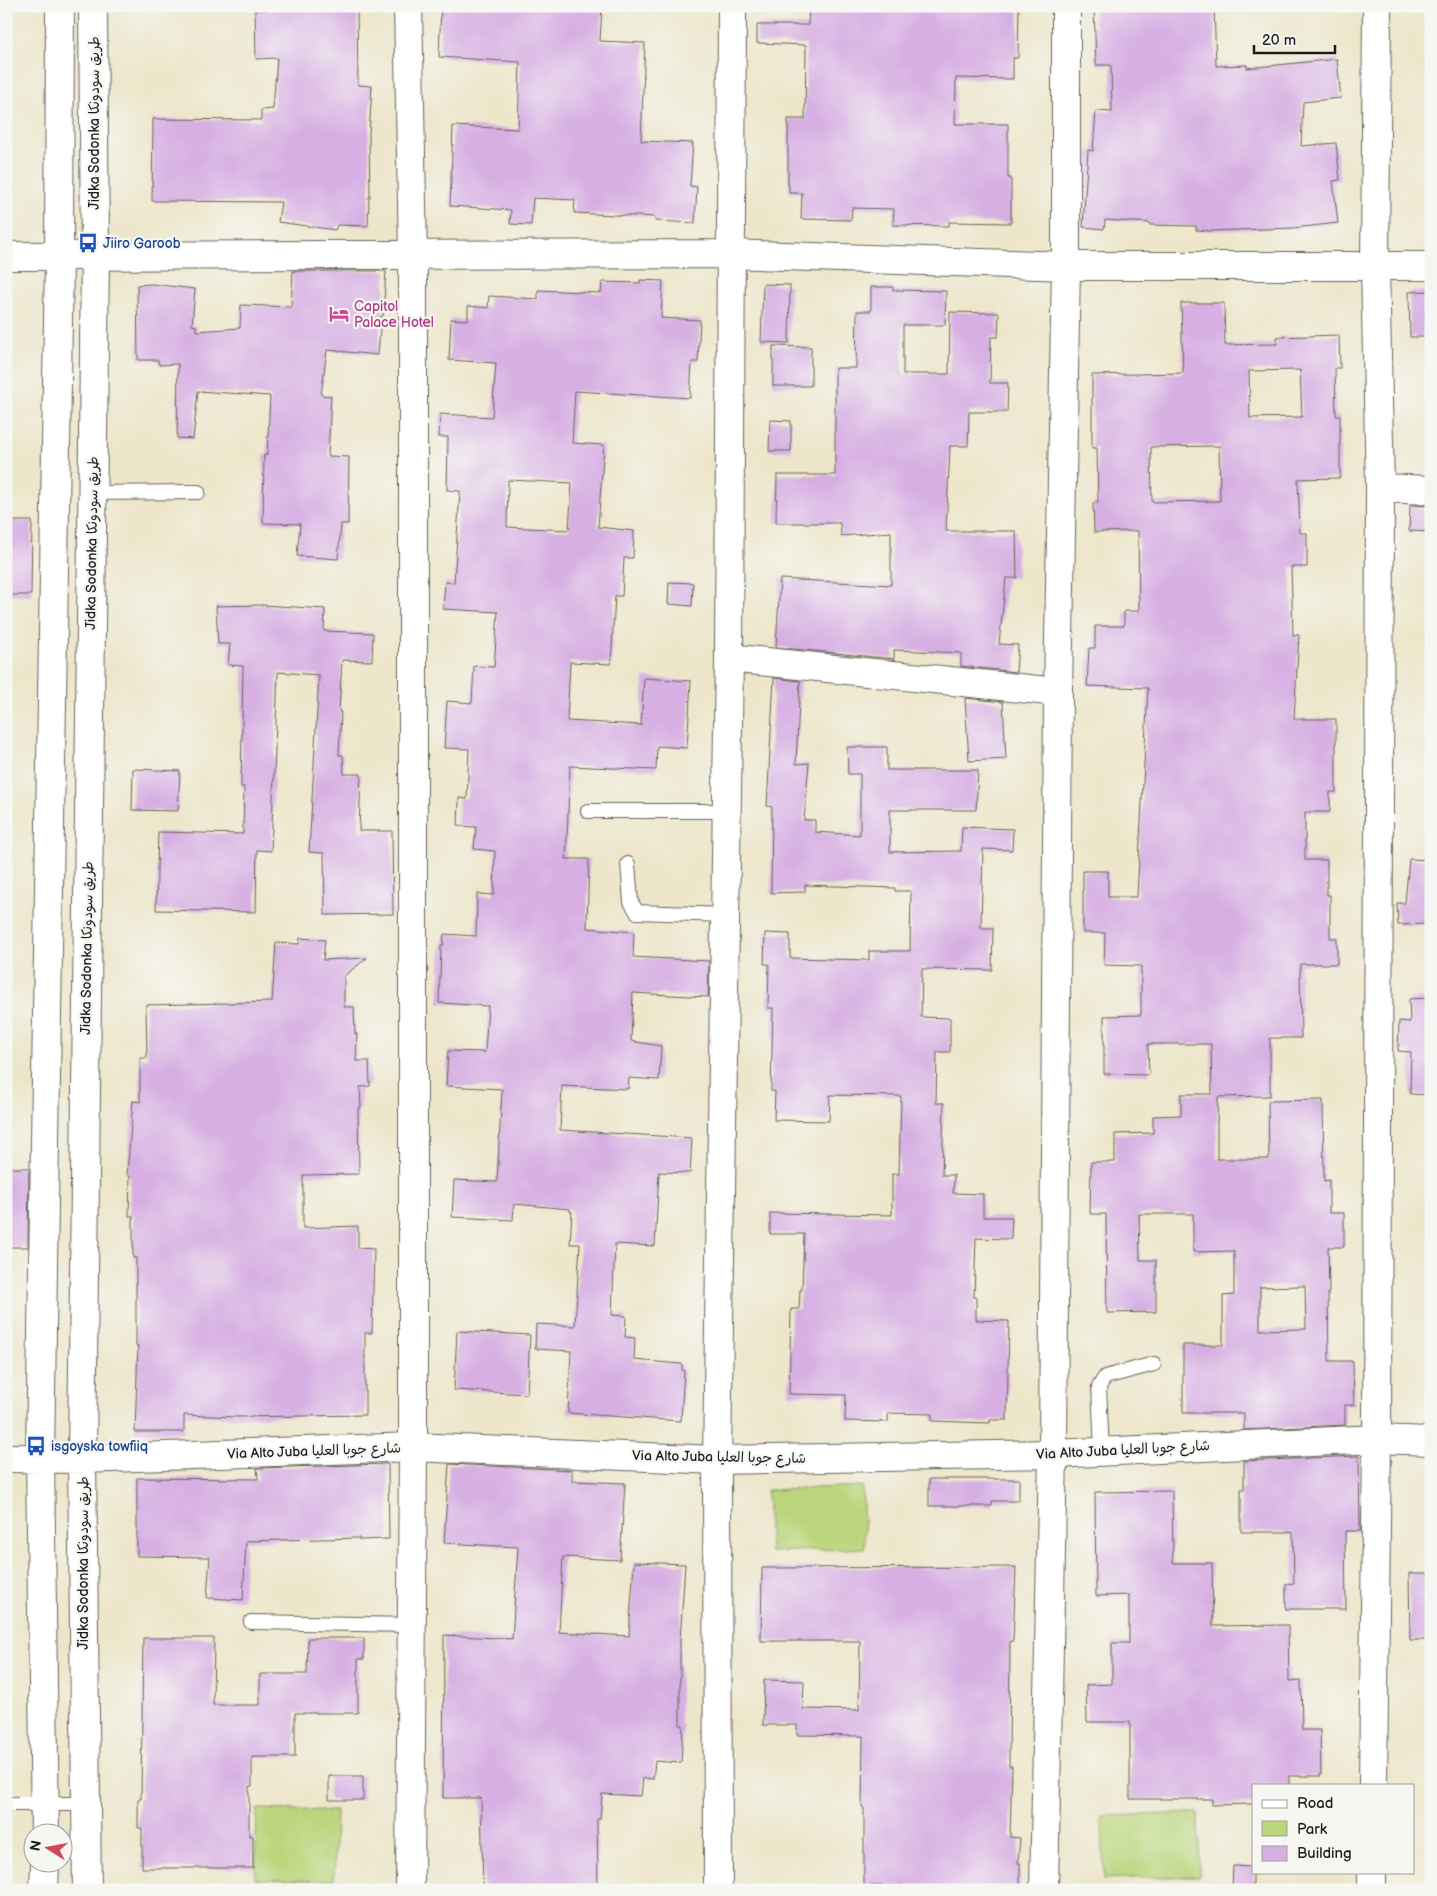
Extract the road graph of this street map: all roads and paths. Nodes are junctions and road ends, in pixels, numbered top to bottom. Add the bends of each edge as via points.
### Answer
1 (60, 6) edge
2 (93, 6) edge
3 (408, 6) edge
4 (732, 6) edge
5 (1066, 6) edge
6 (1377, 6) edge
7 (413, 254) junction
8 (730, 254) junction
9 (95, 255) junction
10 (6, 256) edge
11 (59, 257) junction
12 (1066, 266) junction
13 (1375, 266) junction
14 (1431, 266) edge
15 (1380, 488) junction
16 (1431, 490) edge
17 (198, 492) dead end
18 (92, 493) junction
19 (729, 658) junction
20 (1058, 692) junction
21 (588, 811) dead end
22 (727, 811) junction
23 (628, 864) dead end
24 (725, 915) junction
25 (86, 1094) junction
26 (47, 1095) junction
27 (1154, 1364) dead end
28 (1377, 1438) junction
29 (1431, 1441) edge
30 (413, 1448) junction
31 (1102, 1451) junction
32 (1053, 1454) junction
33 (40, 1457) junction
34 (6, 1458) edge
35 (82, 1459) junction
36 (717, 1460) junction
37 (251, 1622) dead end
38 (411, 1625) junction
39 (1373, 1784) edge
40 (6, 1804) edge
41 (84, 1804) junction
42 (45, 1805) junction
43 (45, 1824) edge
44 (45, 1874) edge
45 (1372, 1874) edge
46 (44, 1890) edge
47 (87, 1890) edge
48 (410, 1890) edge
49 (718, 1890) edge
50 (1044, 1890) edge
51 (1372, 1890) edge

1 - 11 street
2 - 9 street, Jidka Sodonka طريق سودونكا
3 - 7 street
4 - 8 street
5 - 12 street
6 - 13 street
7 - 8 street
7 - 9 street
7 - 30 street
8 - 12 street
8 - 19 street
9 - 11 street
9 - 18 street, Jidka Sodonka طريق سودونكا
10 - 11 street
11 - 26 street
12 - 13 street
12 - 20 street
13 - 14 street
13 - 15 street
15 - 16 street
15 - 28 street
17 - 18 lane
18 - 25 street, Jidka Sodonka طريق سودونكا
19 - 20 street
19 - 22 street
20 - 32 street
21 - 22 lane
22 - 24 street
23 - 24 lane via 631,902 637,912
24 - 36 street
25 - 26 street
25 - 35 street, Jidka Sodonka طريق سودونكا
26 - 33 street
27 - 31 lane via 1105,1377 1099,1387
28 - 29 street, Via Alto Juba شارع جوبا العليا
28 - 31 street, Via Alto Juba شارع جوبا العليا
28 - 39 street
30 - 35 street, Via Alto Juba شارع جوبا العليا
30 - 36 street, Via Alto Juba شارع جوبا العليا
30 - 38 street
31 - 32 street, Via Alto Juba شارع جوبا العليا
32 - 36 street, Via Alto Juba شارع جوبا العليا
32 - 50 street
33 - 34 street, Via Alto Juba شارع جوبا العليا
33 - 35 street, Via Alto Juba شارع جوبا العليا
33 - 42 street
35 - 41 street, Jidka Sodonka طريق سودونكا
36 - 49 street
37 - 38 lane
38 - 48 street
40 - 42 lane
41 - 42 lane
41 - 47 street, Jidka Sodonka طريق سودونكا
42 - 43 street
44 - 46 street
45 - 51 street

